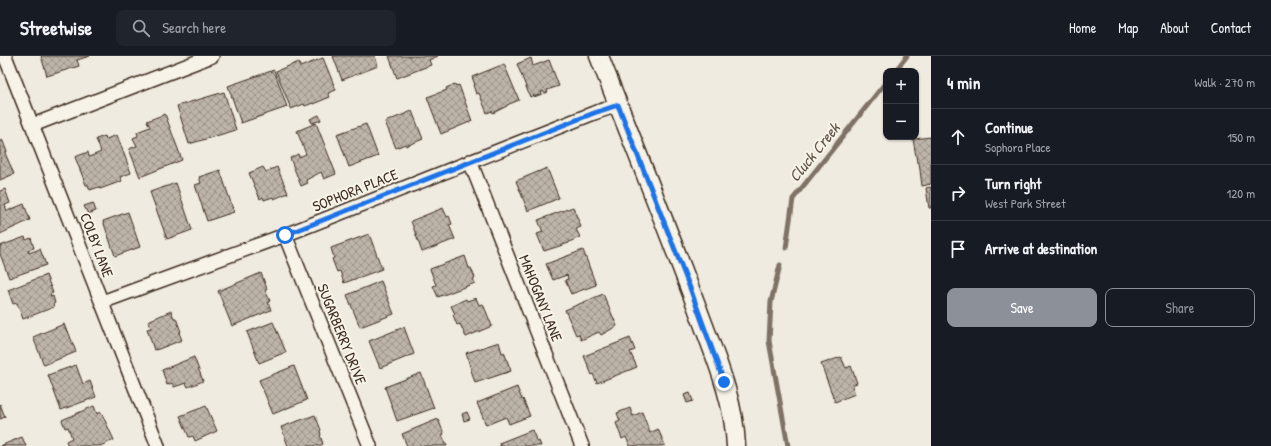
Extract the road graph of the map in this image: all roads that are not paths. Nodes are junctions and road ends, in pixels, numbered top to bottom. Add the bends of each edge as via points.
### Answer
1 (5, 56) edge
2 (212, 56) edge
3 (599, 56) edge
4 (618, 105) junction
5 (33, 126) junction
6 (470, 161) junction
7 (285, 235) junction
8 (102, 302) junction
9 (158, 446) edge
10 (370, 446) edge
11 (582, 446) edge
12 (736, 446) edge

1 - 5 street, COLBY LANE
2 - 5 street
3 - 4 street
4 - 6 street, SOPHORA PLACE
4 - 12 street via 724,382 731,408
5 - 8 street, COLBY LANE
6 - 7 street, SOPHORA PLACE
6 - 11 street, MAHOGANY LANE
7 - 8 street, SOPHORA PLACE
7 - 10 street, SUGARBERRY DRIVE
8 - 9 street, COLBY LANE

